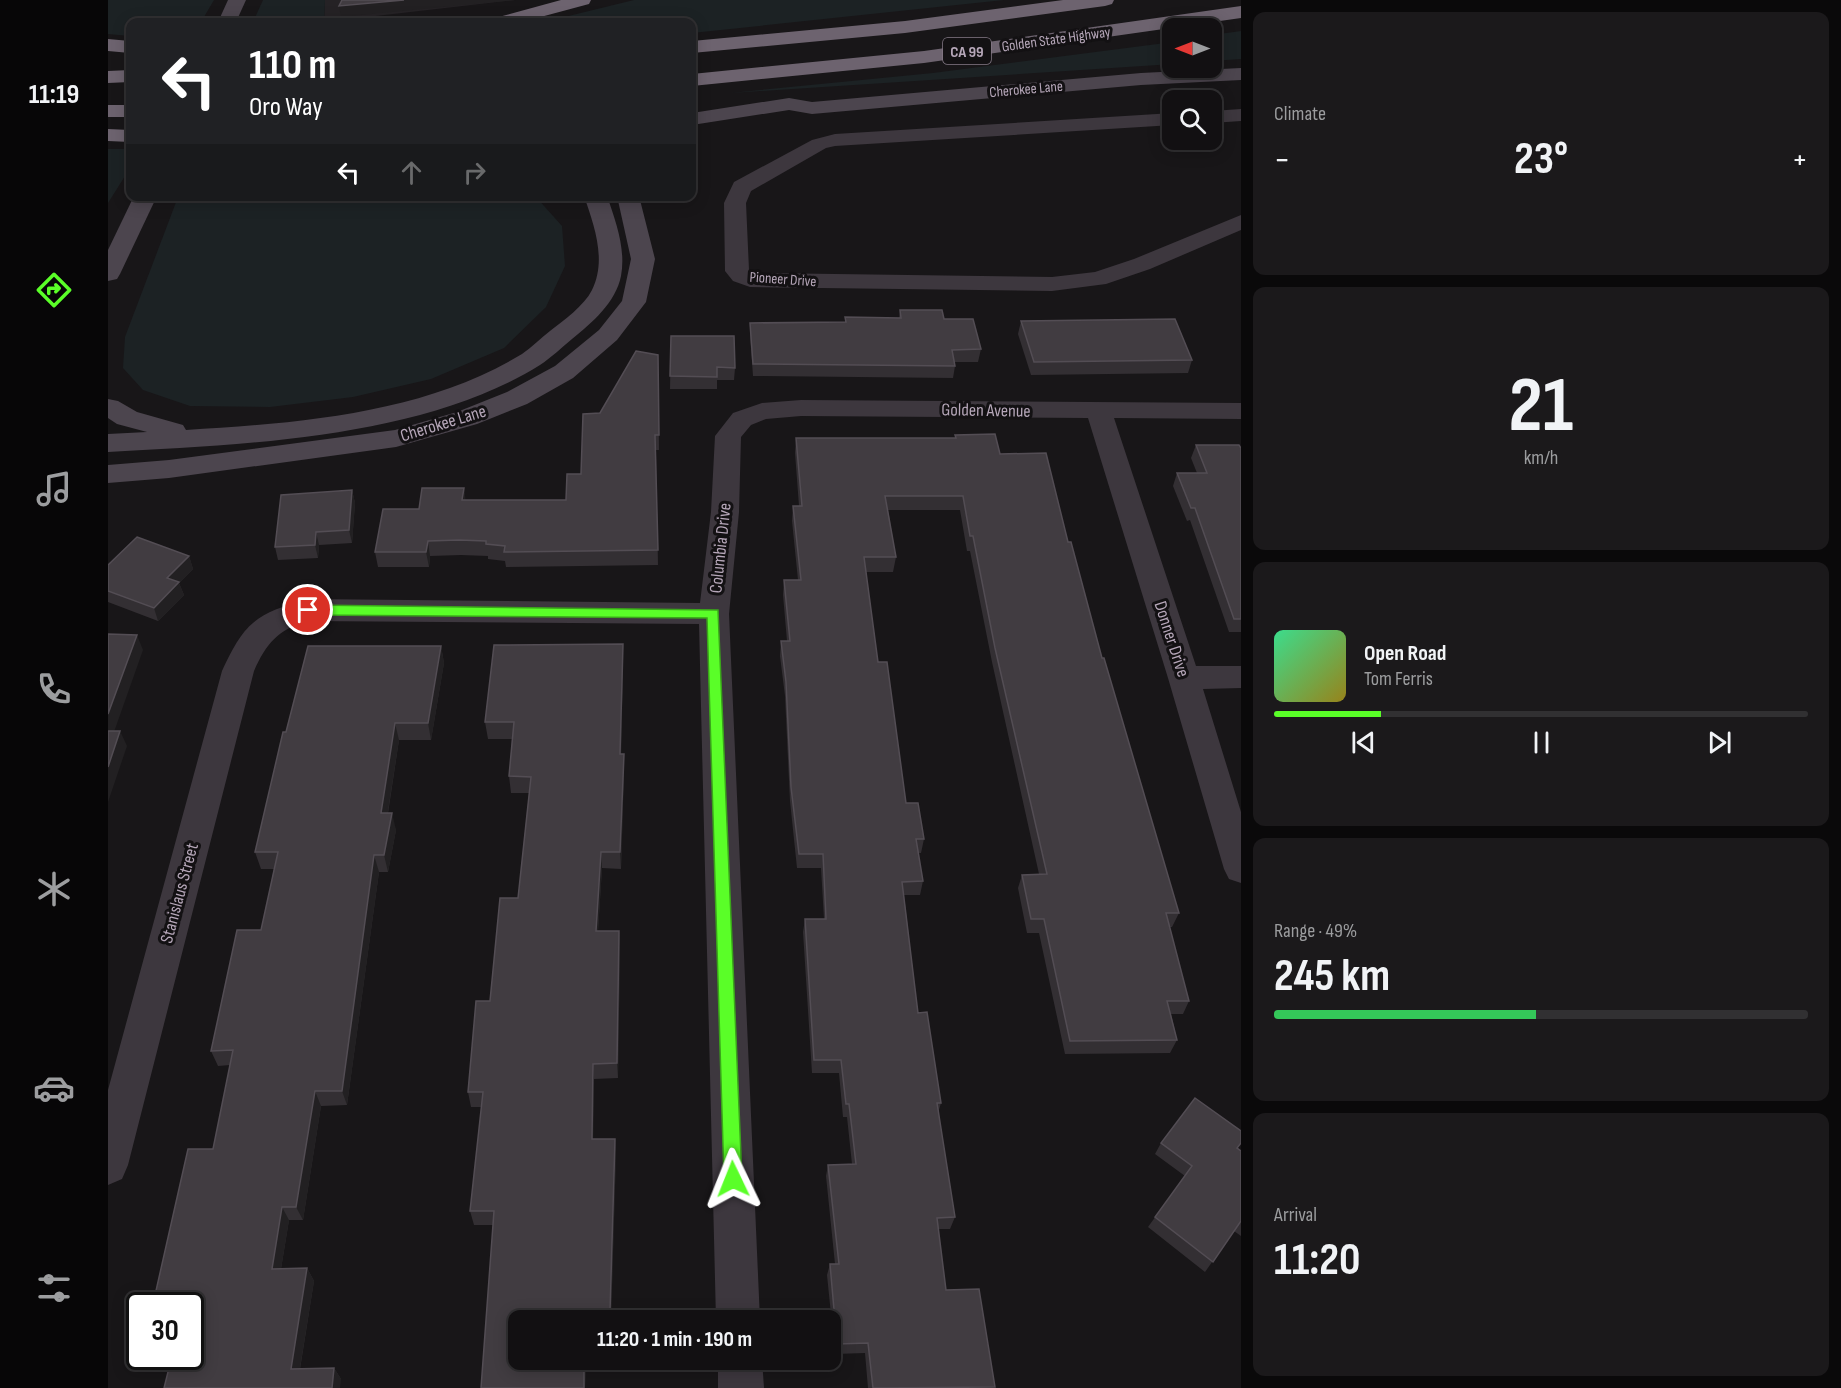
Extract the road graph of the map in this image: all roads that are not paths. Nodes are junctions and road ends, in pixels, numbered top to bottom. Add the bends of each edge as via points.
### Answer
1 (237, 0) edge
2 (582, 0) edge
3 (1105, 0) edge
4 (1241, 12) edge
5 (229, 18) edge
6 (518, 18) edge
7 (108, 45) edge
8 (126, 46) edge
9 (696, 47) edge
10 (126, 67) edge
11 (108, 68) edge
12 (1241, 74) edge
13 (126, 76) edge
14 (108, 77) edge
15 (696, 80) edge
16 (812, 108) junction
17 (108, 111) edge
18 (126, 111) edge
19 (1241, 115) edge
20 (1222, 116) edge
21 (696, 118) edge
22 (1162, 120) edge
23 (108, 135) edge
24 (696, 135) edge
25 (126, 136) edge
26 (144, 201) edge
27 (597, 201) edge
28 (629, 201) edge
29 (1241, 222) edge
30 (108, 274) edge
31 (108, 407) edge
32 (1100, 411) junction
33 (1241, 411) edge
34 (736, 427) joint
35 (205, 436) junction
36 (108, 442) edge
37 (169, 469) junction
38 (108, 474) edge
39 (108, 489) edge
40 (714, 614) junction
41 (1241, 677) edge
42 (1184, 678) junction
43 (1241, 869) edge
44 (108, 1165) edge
45 (738, 1310) edge
46 (740, 1370) edge
47 (741, 1388) edge

1 - 5 main road
2 - 6 highway
3 - 9 highway, Golden State Highway / CA 99 via 905,27
4 - 15 highway, Golden State Highway / CA 99 via 935,55
7 - 8 highway
10 - 11 highway
12 - 16 main road, Cherokee Lane
13 - 14 highway
16 - 21 main road, Cherokee Lane via 789,104
16 - 24 main road, Cherokee Lane via 796,115 719,127
17 - 18 highway
19 - 20 street
22 - 29 street, Pioneer Drive via 819,144 742,187 735,203 737,271 750,279 1052,284 1098,279
23 - 25 highway
26 - 30 main road
27 - 35 main road, Cherokee Lane via 611,242 604,290 559,341 528,363 465,393 396,410 328,424
28 - 37 main road, Cherokee Lane via 643,259 634,302 608,335 564,372 517,398 467,418 396,438
31 - 35 main road via 127,418 160,428
32 - 33 street, Golden Avenue
32 - 34 street, Golden Avenue via 801,408 762,411 742,419
32 - 42 street, Donner Drive
34 - 40 street, Columbia Drive via 728,436
35 - 36 main road, Cherokee Lane
37 - 38 main road, Cherokee Lane
37 - 39 main road
40 - 44 street, Stanislaus Street via 308,610 277,617 253,638 238,670
40 - 45 street, Columbia Drive
41 - 42 street
42 - 43 street, Donner Drive
46 - 47 street

